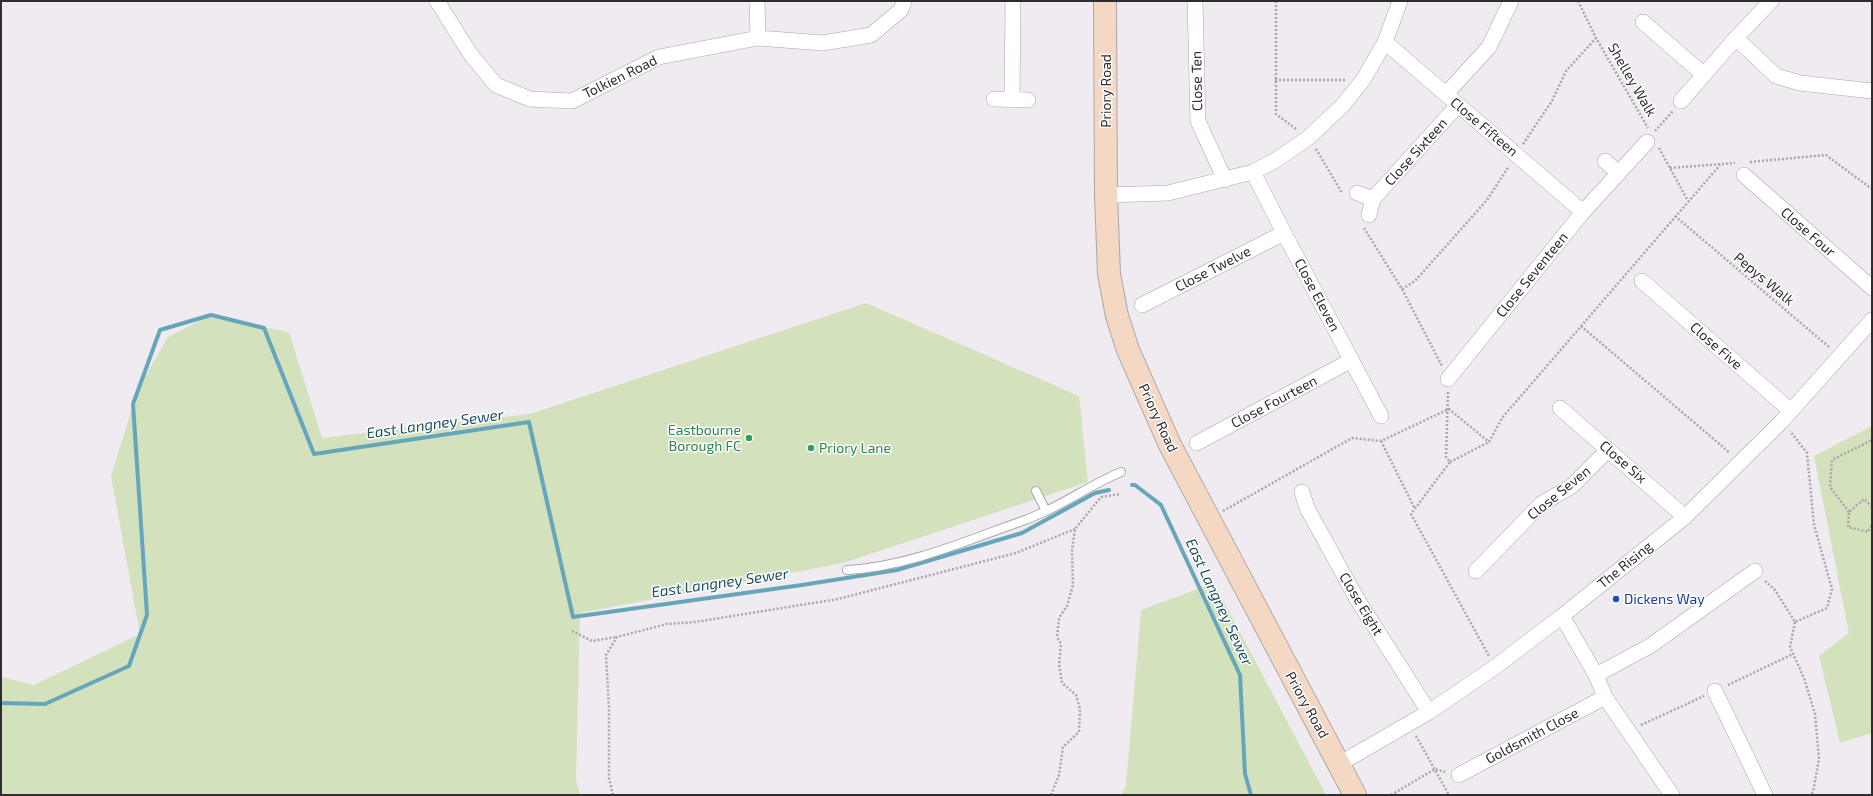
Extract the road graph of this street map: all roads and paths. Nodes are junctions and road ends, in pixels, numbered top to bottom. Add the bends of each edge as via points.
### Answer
1 (437, 1) edge
2 (757, 1) edge
3 (904, 1) edge
4 (1013, 1) edge
5 (1106, 1) edge
6 (1195, 1) edge
7 (1276, 1) edge
8 (1400, 1) edge
9 (1511, 1) edge
10 (1578, 1) edge
11 (1772, 1) edge
12 (1643, 22) dead end
13 (758, 38) junction
14 (1596, 38) junction
15 (1736, 38) junction
16 (1385, 42) junction
17 (1704, 75) junction
18 (1275, 80) junction
19 (1363, 80) junction
20 (1872, 90) edge
21 (1446, 94) junction
22 (994, 99) dead end
23 (1012, 100) junction
24 (1028, 100) dead end
25 (1681, 102) joint
26 (1458, 105) junction
27 (1308, 138) junction
28 (1649, 139) junction
29 (1516, 154) junction
30 (1606, 161) dead end
31 (1720, 165) junction
32 (1670, 168) junction
33 (1253, 172) junction
34 (1618, 173) junction
35 (1744, 175) dead end
36 (1225, 180) junction
37 (1872, 190) edge
38 (1351, 195) joint
39 (1106, 196) junction
40 (1373, 199) junction
41 (1688, 201) junction
42 (1583, 212) junction
43 (1675, 216) junction
44 (1365, 219) joint
45 (1284, 234) junction
46 (1642, 281) dead end
47 (1872, 288) edge
48 (1402, 289) junction
49 (1142, 305) dead end
50 (1872, 320) edge
51 (1581, 326) junction
52 (1840, 357) junction
53 (1352, 360) junction
54 (1448, 379) junction
55 (1560, 408) dead end
56 (1448, 409) junction
57 (1381, 416) dead end
58 (1787, 416) junction
59 (1872, 440) edge
60 (1380, 441) junction
61 (1489, 442) junction
62 (1197, 443) dead end
63 (1608, 450) junction
64 (1741, 461) junction
65 (1450, 462) junction
66 (1121, 472) dead end
67 (1036, 491) dead end
68 (1302, 492) dead end
69 (1120, 494) dead end
70 (1872, 507) edge
71 (1415, 509) junction
72 (1046, 511) junction
73 (1849, 512) junction
74 (1685, 516) junction
75 (1209, 518) junction
76 (1872, 524) edge
77 (1075, 529) junction
78 (847, 570) dead end
79 (1476, 571) dead end
80 (1756, 571) joint
81 (1562, 616) junction
82 (1795, 622) junction
83 (572, 631) dead end
84 (617, 637) junction
85 (1495, 667) junction
86 (1596, 675) junction
87 (1715, 691) dead end
88 (1605, 698) junction
89 (1429, 712) junction
90 (1408, 723) junction
91 (1339, 764) junction
92 (1435, 769) junction
93 (1460, 775) joint
94 (1815, 794) edge
95 (613, 795) edge
96 (1051, 795) edge
97 (1355, 795) edge
98 (1391, 795) edge
99 (1449, 795) edge
100 (1672, 795) edge
101 (1765, 795) edge
102 (1810, 795) edge

1 - 13 street, Tolkien Road via 471,55 496,85 530,99 572,101 659,57
2 - 13 street
3 - 13 street, Tolkien Road via 901,10 871,35 823,43
4 - 23 street
5 - 39 street, Priory Road
6 - 36 street, Close Ten via 1198,121
7 - 18 path
8 - 16 street
9 - 21 street via 1489,47
10 - 14 path, Shelley Walk
11 - 15 street
12 - 17 street
14 - 28 path, Shelley Walk
14 - 29 path via 1566,71 1552,101
15 - 17 street
15 - 20 street via 1776,76 1800,83
16 - 19 street
16 - 21 street, Close Fifteen
17 - 25 street
18 - 19 path
18 - 27 path via 1276,114
19 - 27 street via 1343,105
21 - 26 street, Close Fifteen
22 - 23 street
23 - 24 street
25 - 28 path
26 - 29 street, Close Fifteen
26 - 40 street, Close Sixteen
27 - 33 street
27 - 38 path
28 - 32 path, Shelley Walk
28 - 34 street, Close Seventeen
29 - 42 street, Close Fifteen
29 - 48 path via 1487,200 1415,281
30 - 34 street
31 - 32 path
31 - 37 path via 1826,155
31 - 41 path
32 - 41 path, Shelley Walk
33 - 36 street
33 - 45 street, Close Eleven
34 - 42 street, Close Seventeen
35 - 47 street, Close Four
36 - 39 street via 1168,193
38 - 40 street
39 - 75 street, Priory Road via 1108,274 1117,316 1128,350 1170,445
40 - 44 street, Close Sixteen
41 - 43 path
42 - 54 street, Close Seventeen
43 - 51 path
43 - 52 path, Pepys Walk
44 - 48 path
45 - 49 street, Close Twelve
45 - 53 street, Close Eleven
46 - 58 street, Close Five
48 - 54 path
50 - 52 street, The Rising
51 - 61 path via 1502,418
51 - 64 path
52 - 58 street, The Rising
53 - 57 street, Close Eleven
53 - 62 street, Close Fourteen
54 - 56 path
55 - 63 street, Close Six
56 - 60 path
56 - 61 path
56 - 65 path via 1446,457
58 - 64 street, The Rising
58 - 82 path via 1807,453 1814,525 1832,589 1827,608
59 - 73 path via 1832,460 1830,487
60 - 71 path
60 - 75 path via 1352,438
61 - 65 path
63 - 74 street, Close Six
63 - 79 street, Close Seven via 1572,486 1541,504
64 - 74 street, The Rising
65 - 71 path
66 - 72 lane
67 - 72 lane
68 - 89 street, Close Eight via 1307,508 1357,599
69 - 77 path via 1101,497
70 - 73 path via 1864,499
71 - 85 path via 1411,514
72 - 78 lane via 898,563
73 - 76 path via 1848,527 1868,532
74 - 81 street, The Rising
75 - 91 street, Priory Road
77 - 84 path via 1016,553 838,599 695,622 667,624
77 - 96 path via 1072,550 1073,585 1067,606 1059,618 1057,637 1061,644 1059,665 1062,683 1076,695 1080,709 1079,732 1063,747 1059,775
80 - 82 path via 1775,590
80 - 86 street via 1650,646
81 - 85 street, The Rising
81 - 86 street
82 - 94 path via 1790,647 1804,678 1815,714 1819,759
83 - 84 path via 592,641
84 - 95 path via 606,655 609,778
85 - 89 street, The Rising
86 - 88 street
87 - 101 street
88 - 93 street, Goldsmith Close
88 - 100 street
89 - 90 street, The Rising
90 - 91 street, The Rising
90 - 92 path
91 - 97 street, Priory Road
92 - 93 path
92 - 98 path
92 - 99 path
94 - 102 path

